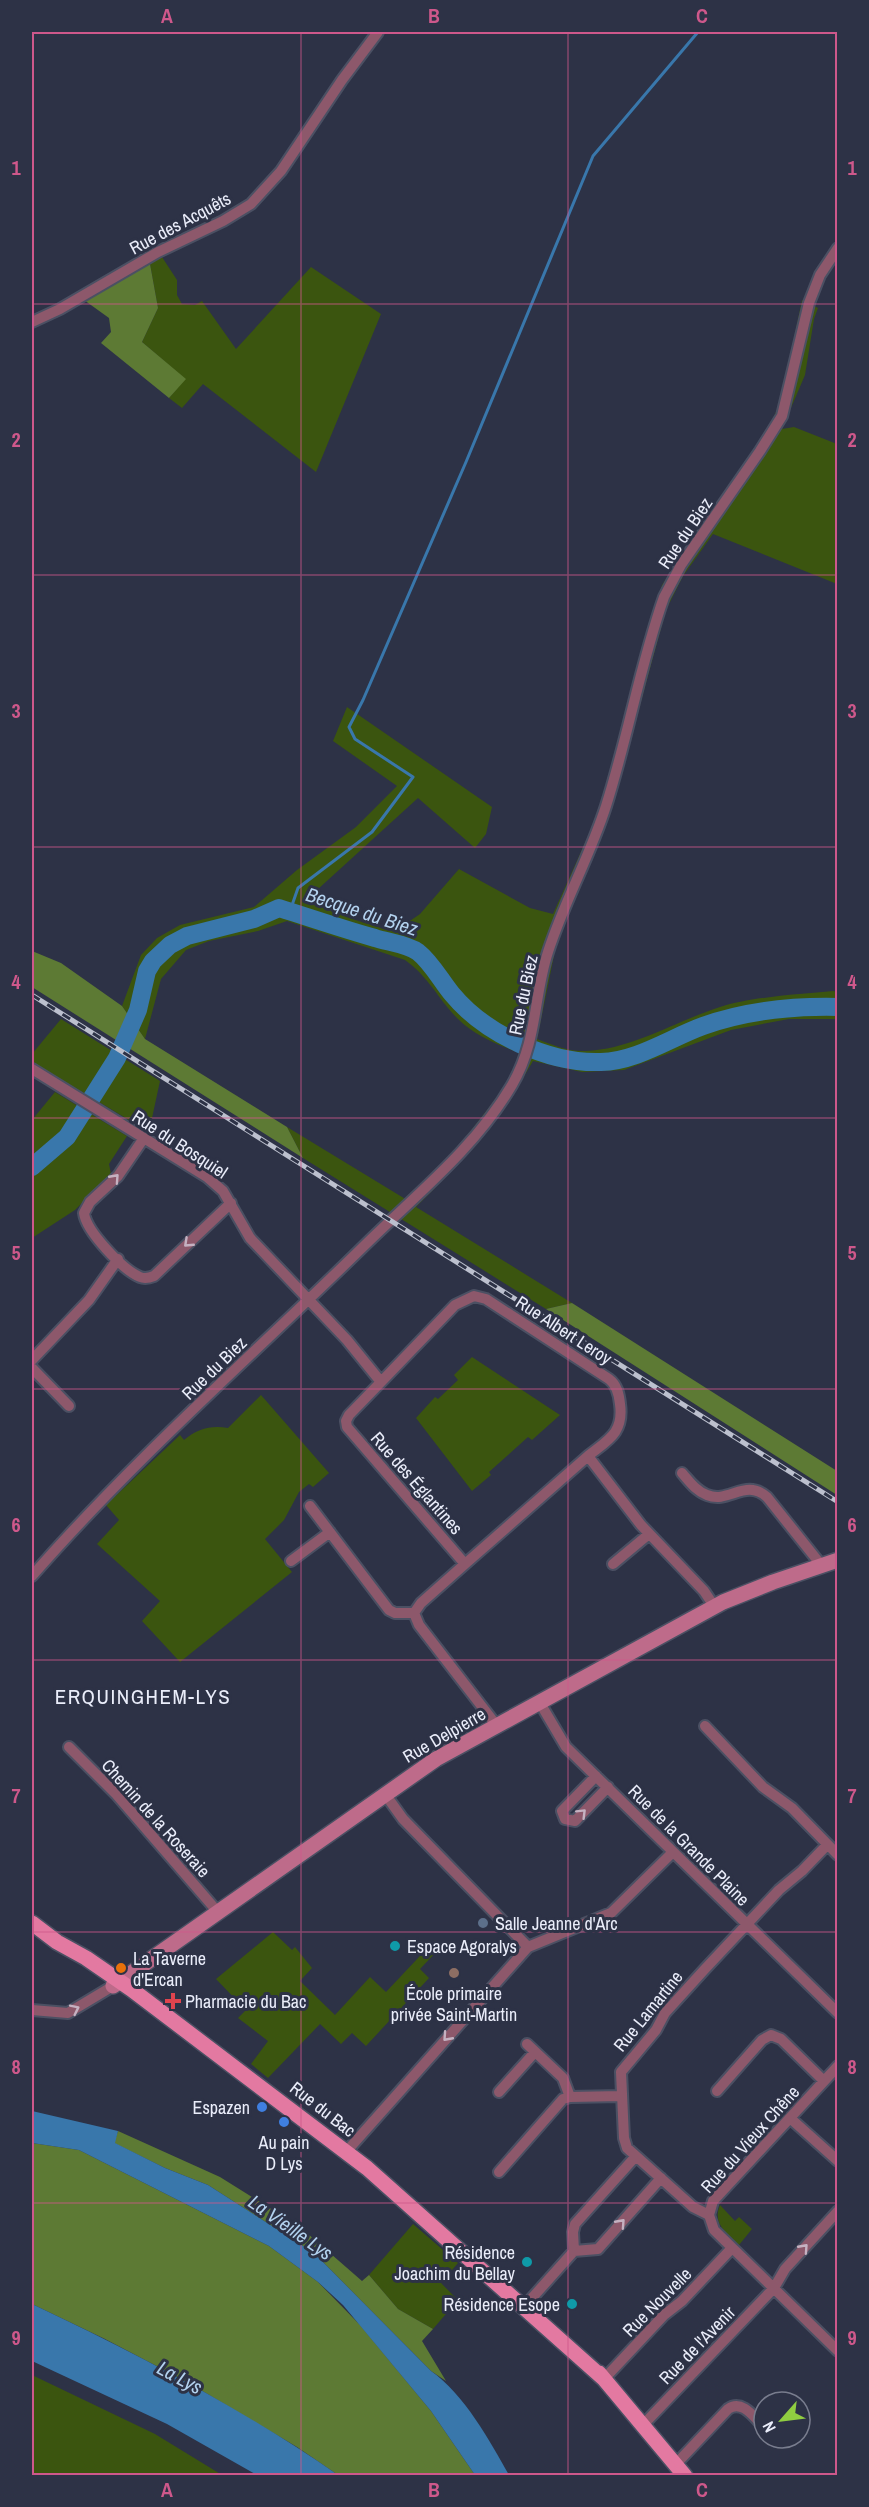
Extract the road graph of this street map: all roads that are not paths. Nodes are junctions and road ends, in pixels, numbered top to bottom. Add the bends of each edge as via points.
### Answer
1 (378, 32) edge
2 (837, 248) edge
3 (32, 322) edge
4 (32, 1070) edge
5 (144, 1138) junction
6 (231, 1203) junction
7 (118, 1259) junction
8 (309, 1299) junction
9 (32, 1360) edge
10 (32, 1368) edge
11 (381, 1382) junction
12 (69, 1406) dead end
13 (588, 1456) junction
14 (682, 1473) dead end
15 (310, 1506) dead end
16 (330, 1532) junction
17 (649, 1534) junction
18 (837, 1560) edge
19 (291, 1561) dead end
20 (465, 1564) junction
21 (612, 1564) dead end
22 (822, 1566) junction
23 (32, 1576) edge
24 (714, 1606) junction
25 (414, 1613) junction
26 (540, 1703) junction
27 (497, 1726) junction
28 (705, 1726) dead end
29 (69, 1747) dead end
30 (596, 1776) junction
31 (608, 1787) junction
32 (385, 1794) junction
33 (827, 1845) junction
34 (673, 1852) junction
35 (837, 1855) edge
36 (217, 1911) junction
37 (32, 1923) edge
38 (747, 1926) junction
39 (32, 1935) edge
40 (528, 1947) junction
41 (116, 1983) junction
42 (32, 2010) edge
43 (837, 2013) edge
44 (837, 2066) edge
45 (824, 2081) junction
46 (717, 2091) dead end
47 (499, 2092) dead end
48 (621, 2096) junction
49 (570, 2097) junction
50 (790, 2118) junction
51 (346, 2152) junction
52 (636, 2156) junction
53 (837, 2161) edge
54 (499, 2172) dead end
55 (661, 2178) junction
56 (837, 2211) edge
57 (709, 2215) junction
58 (732, 2248) junction
59 (574, 2251) junction
60 (774, 2288) junction
61 (527, 2303) junction
62 (837, 2351) edge
63 (604, 2379) junction
64 (752, 2416) edge
65 (643, 2425) junction
66 (680, 2470) edge

1 - 3 street, Rue des Acquêts via 281,171 251,204
2 - 8 street, Rue du Biez via 809,303 782,416 681,565 664,597 607,804 548,952 532,1038 514,1082 447,1167
4 - 5 street, Rue du Bosquiel
5 - 6 street, Rue du Bosquiel via 213,1181
7 -> 5 street via 91,1230 84,1213 90,1202 118,1176
6 -> 7 street via 150,1278 137,1275
6 - 8 street, Rue du Bosquiel via 250,1238
7 - 9 street via 89,1300
8 - 11 street
8 - 23 street, Rue du Biez via 105,1495
10 - 12 street
11 - 13 street, Rue Albert Leroy via 459,1302 482,1297 613,1382 620,1399 620,1426
11 - 20 street, Rue des Églantines via 349,1415 347,1427
13 - 17 street
13 - 20 street
14 - 22 street via 711,1496 758,1490
15 - 16 street
16 - 19 street
16 - 25 street via 389,1610
17 - 21 street
17 - 24 street via 705,1591
18 - 22 street, Rue Delpierre
20 - 25 street
22 - 24 street, Rue Delpierre
24 - 26 street, Rue Delpierre
25 - 27 street via 419,1625
26 - 27 street, Rue Delpierre
26 - 30 street, Rue de la Grande Plaine via 563,1743
27 - 32 street, Rue Delpierre via 436,1759
28 - 33 street via 763,1787 790,1806
29 - 36 street, Chemin de la Roseraie via 116,1794
30 - 31 street, Rue de la Grande Plaine
30 -> 31 street, Rue de la Grande Plaine via 562,1811 565,1819 577,1819
31 - 34 street, Rue de la Grande Plaine
32 - 36 street, Rue Delpierre
32 - 40 street via 404,1819
33 - 35 street
33 - 38 street, Rue Lamartine
34 - 38 street, Rue de la Grande Plaine
34 - 40 street via 611,1913
36 - 41 street, Rue Delpierre
37 - 41 main road
38 - 43 street, Rue de la Grande Plaine
38 - 48 street, Rue Lamartine via 665,2013 654,2034 622,2069
39 - 41 main road
40 -> 51 street
42 -> 41 street via 68,2013
41 - 51 main road, Rue du Bac via 173,2021
44 - 45 street, Rue du Vieux Chêne
45 - 46 street via 781,2039 771,2035 762,2040
45 - 50 street, Rue du Vieux Chêne
47 - 49 street via 531,2048 563,2078
48 - 49 street
48 - 52 street, Rue Lamartine via 624,2141
49 - 54 street via 557,2105
50 - 53 street
50 - 57 street, Rue du Vieux Chêne via 713,2201
51 - 61 main road, Rue du Bac via 444,2234 504,2277
52 - 55 street, Rue Lamartine
52 - 59 street via 575,2224
55 - 57 street, Rue Lamartine
59 -> 55 street via 598,2249
60 -> 56 street, Rue de l'Avenir via 785,2269
57 - 58 street, Rue du Vieux Chêne via 714,2230
58 - 60 street, Rue du Vieux Chêne
58 - 63 street, Rue Nouvelle
59 - 61 street
60 - 62 street, Rue du Vieux Chêne
60 - 65 street, Rue de l'Avenir
61 - 63 main road, Rue du Bac via 558,2325
63 - 65 main road, Rue du Bac
64 - 66 street via 741,2406 728,2409
65 - 66 main road, Rue du Bac

